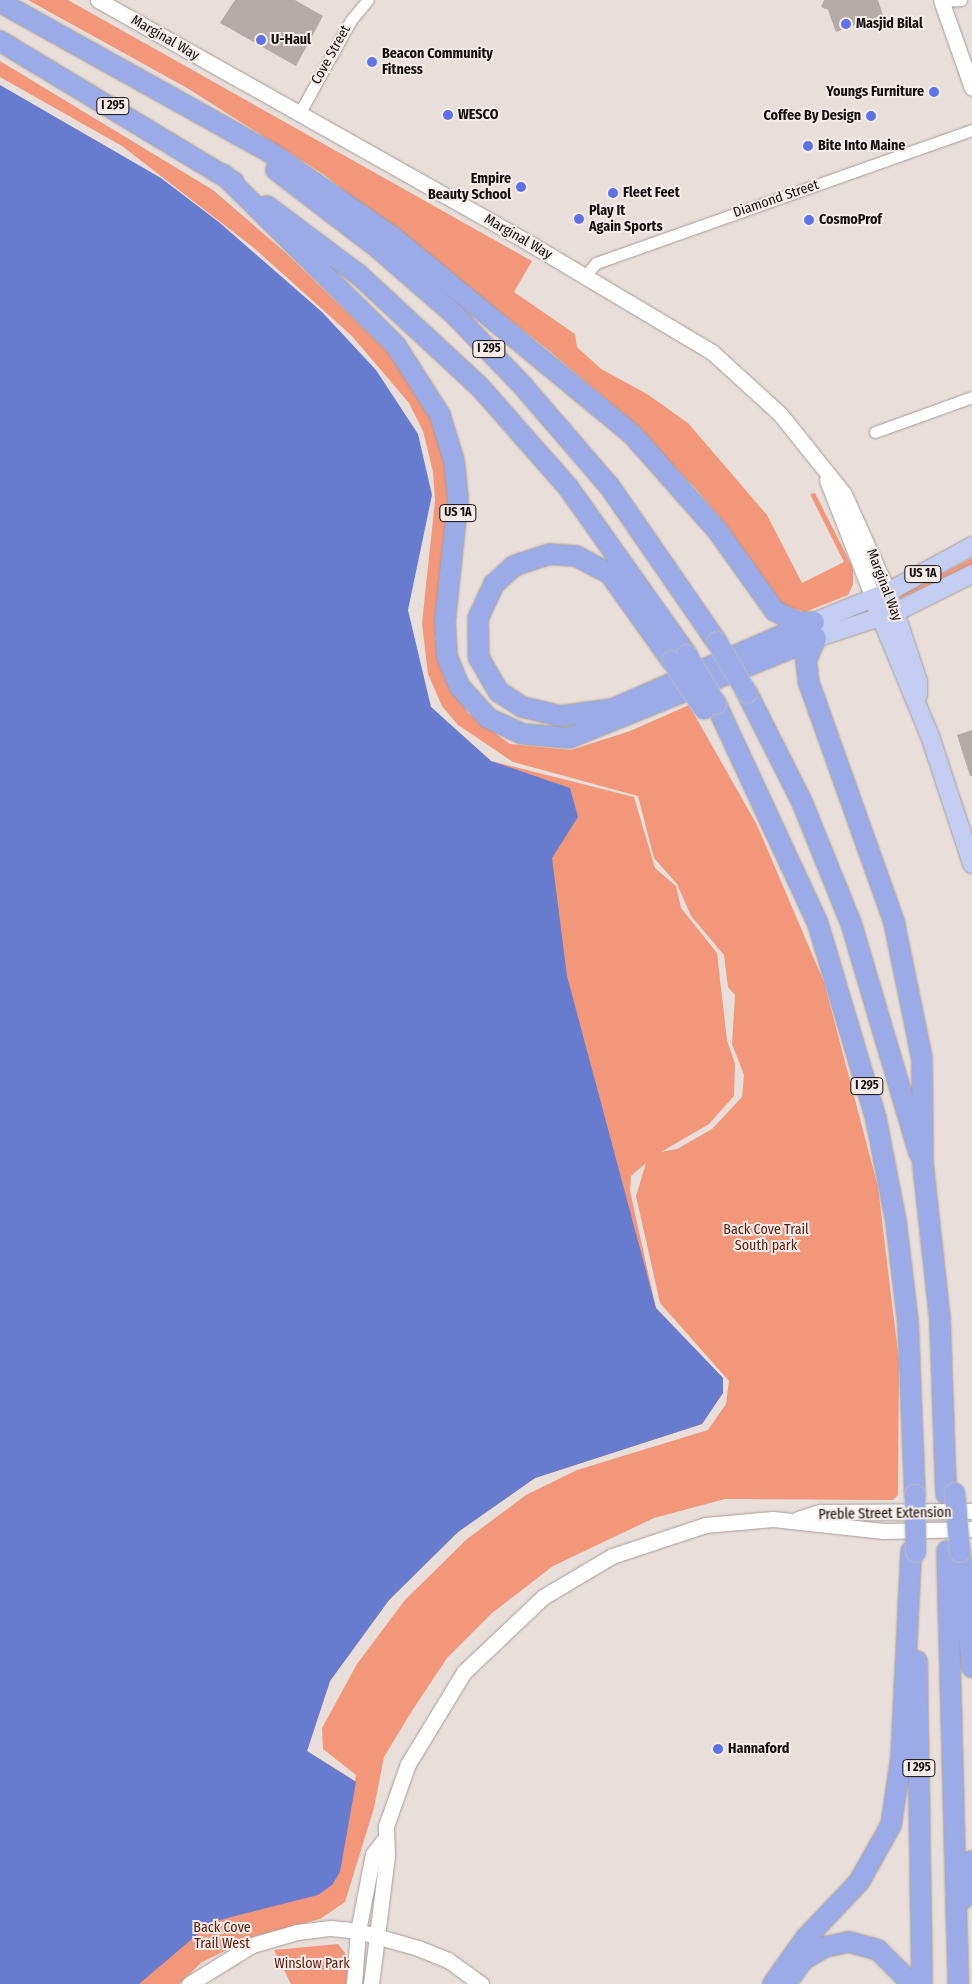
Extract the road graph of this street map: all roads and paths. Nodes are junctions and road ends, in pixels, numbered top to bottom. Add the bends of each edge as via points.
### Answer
1 (98, 0) edge
2 (368, 0) edge
3 (940, 0) edge
4 (961, 0) edge
5 (0, 2) edge
6 (0, 41) edge
7 (972, 88) edge
8 (299, 114) junction
9 (202, 115) junction
10 (972, 130) edge
11 (223, 174) junction
12 (584, 276) junction
13 (972, 397) edge
14 (875, 432) dead end
15 (972, 546) edge
16 (972, 574) edge
17 (881, 595) junction
18 (888, 615) junction
19 (815, 630) junction
20 (680, 658) junction
21 (972, 864) edge
22 (923, 1165) junction
23 (972, 1511) edge
24 (798, 1519) junction
25 (972, 1529) edge
26 (914, 1552) junction
27 (954, 1552) junction
28 (972, 1667) edge
29 (383, 1841) junction
30 (972, 1861) edge
31 (957, 1922) junction
32 (358, 1931) junction
33 (378, 1936) junction
34 (189, 1984) edge
35 (354, 1984) edge
36 (371, 1984) edge
37 (481, 1984) edge
38 (773, 1984) edge
39 (787, 1984) edge
40 (912, 1984) edge
41 (922, 1984) edge
42 (958, 1984) edge

1 - 8 street, Marginal Way
2 - 8 street, Cove Street via 351,20
3 - 4 street
3 - 7 street
5 - 9 highway, I 295
6 - 11 highway, I 295
8 - 12 street, Marginal Way
9 - 19 highway, US 1A via 270,152 356,209 584,391 677,480 775,611
9 - 22 highway, I 295, bridge via 378,248 490,350 610,487 717,642 747,693 802,802 851,923
10 - 12 street, Diamond Street via 610,257 596,263
11 - 19 highway, US 1A via 396,346 440,415 454,461 458,499 445,620 448,657 460,687 488,718 523,734 569,738
11 - 20 highway, I 295 via 359,275 479,386 568,486
12 - 17 street, Marginal Way via 688,334 780,414 855,515
13 - 14 street
15 - 17 main road, US 1A
16 - 18 main road, US 1A
17 - 18 main road, Marginal Way
17 - 19 main road, US 1A
18 - 19 main road, US 1A
18 - 21 main road, Marginal Way via 918,681 918,706
19 - 20 highway via 613,709 561,716 522,707 499,692 479,658 478,619 494,584 514,566 550,554 576,556 610,574
19 - 22 highway via 806,660 809,683 872,851 906,965 922,1059
20 - 26 highway, I 295, bridge via 750,777 818,924 852,1027 876,1119 896,1222 908,1323
22 - 27 highway, I 295 via 944,1381
23 - 24 street, Preble Street Extension via 820,1512
24 - 25 street, Preble Street Extension via 820,1526 883,1531
24 - 29 street, Preble Street Extension via 723,1522 665,1536 592,1566 543,1598 493,1641 454,1685 408,1764
26 - 38 highway via 901,1759 891,1825 864,1875 805,1939
26 - 41 highway, I 295
27 - 28 highway
27 - 31 highway, I 295
29 - 32 street, Preble Street Extension via 373,1854
29 - 33 street, Preble Street Extension via 387,1856
30 - 31 highway
31 - 42 highway, I 295
32 - 33 street
32 - 34 street via 331,1928 274,1938 241,1950
32 - 35 street, Preble Street Extension
33 - 36 street, Preble Street Extension
33 - 37 street via 448,1960
39 - 40 highway via 803,1960 826,1947 849,1942 878,1950

